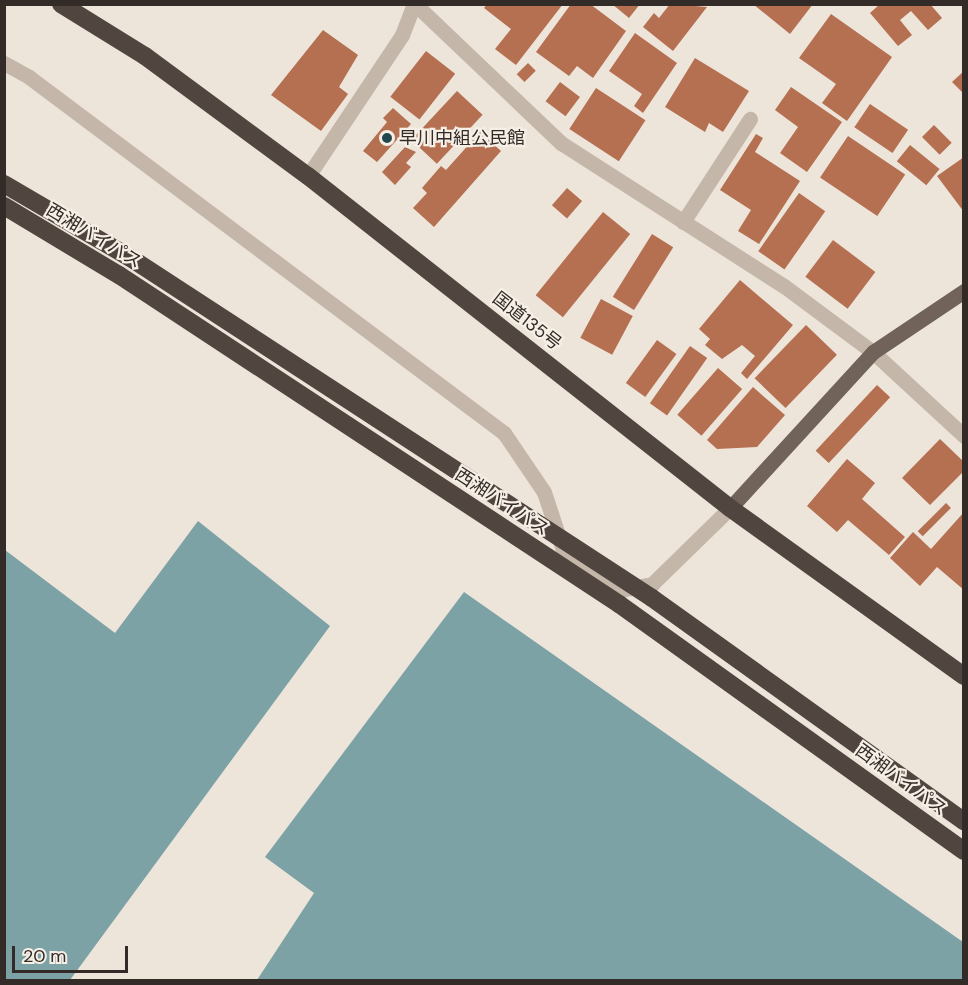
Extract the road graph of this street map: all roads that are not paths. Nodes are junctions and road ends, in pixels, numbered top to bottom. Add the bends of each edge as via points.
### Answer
1 (61, 4) edge
2 (414, 4) edge
3 (4, 63) edge
4 (750, 119) dead end
5 (308, 176) junction
6 (4, 184) edge
7 (4, 206) edge
8 (683, 222) junction
9 (963, 291) edge
10 (873, 352) junction
11 (963, 436) edge
12 (730, 508) junction
13 (963, 676) edge
14 (963, 821) edge
15 (963, 851) edge

1 - 5 highway, 国道135号 via 145,56
2 - 5 street via 402,35
2 - 8 street via 561,143
3 - 12 street via 29,77 504,433 544,492 567,562 614,591 652,584
4 - 8 street
5 - 12 highway, 国道135号
6 - 14 highway, 西湘バイパス, bridge via 129,257 652,598
7 - 15 highway, 西湘バイパス via 119,275 619,604
8 - 10 street via 784,286
9 - 10 main road
10 - 11 street
10 - 12 main road
12 - 13 highway, 国道135号

